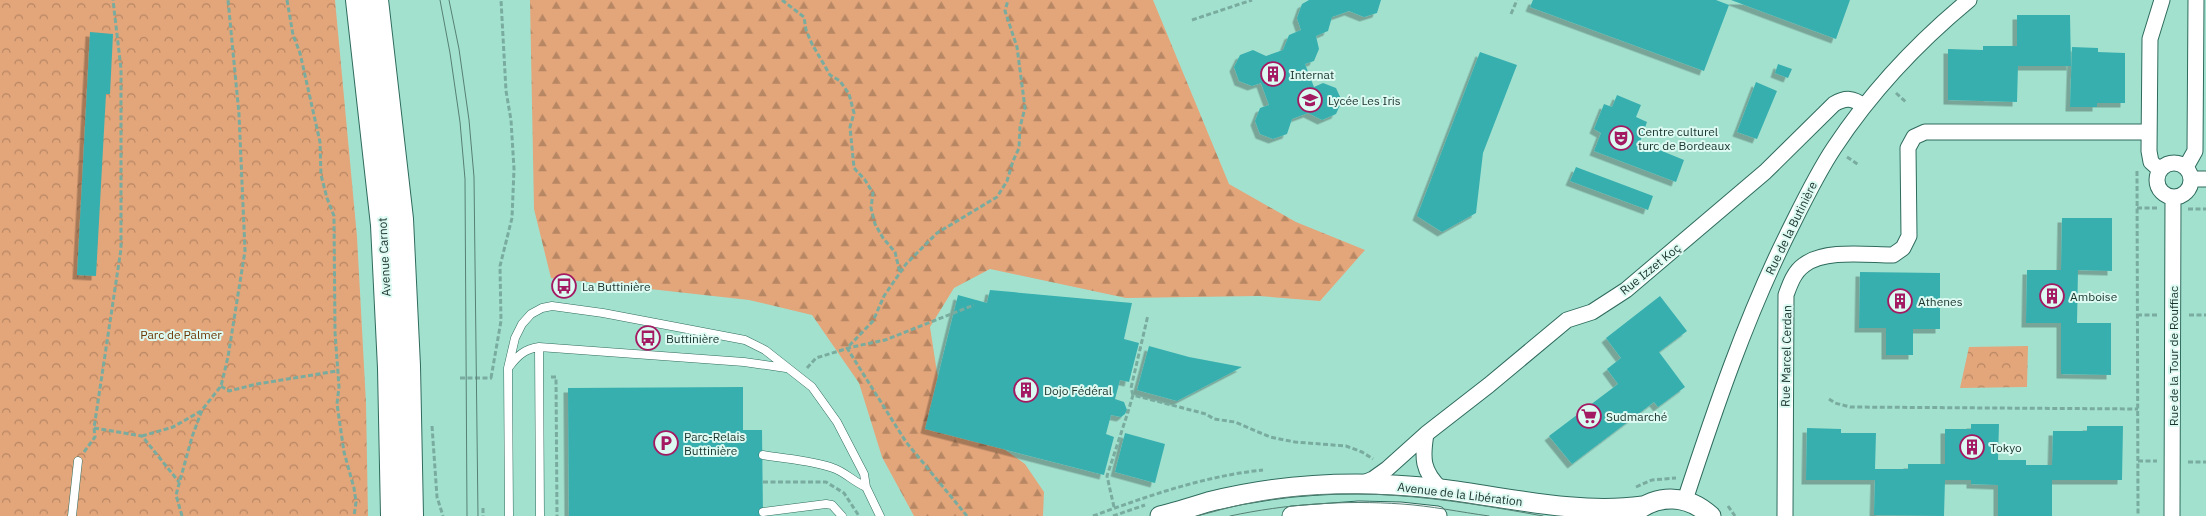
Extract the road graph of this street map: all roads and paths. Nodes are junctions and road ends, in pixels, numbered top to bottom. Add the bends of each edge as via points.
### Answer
1 (113, 0) edge
2 (228, 0) edge
3 (287, 0) edge
4 (358, 0) edge
5 (376, 0) edge
6 (501, 0) edge
7 (782, 0) edge
8 (1008, 0) edge
9 (1252, 0) edge
10 (1516, 0) edge
11 (1969, 0) edge
12 (2162, 0) edge
13 (2196, 0) edge
14 (1511, 14) dead end
15 (1192, 20) dead end
16 (1864, 106) junction
17 (2149, 132) junction
18 (2149, 151) junction
19 (2160, 170) junction
20 (2194, 175) edge
21 (2173, 197) junction
22 (900, 273) junction
23 (974, 305) dead end
24 (1148, 315) dead end
25 (539, 348) junction
26 (847, 348) junction
27 (508, 368) junction
28 (786, 368) junction
29 (337, 371) junction
30 (800, 376) junction
31 (556, 377) dead end
32 (483, 378) dead end
33 (491, 378) dead end
34 (483, 384) dead end
35 (221, 386) junction
36 (1132, 395) junction
37 (1829, 399) dead end
38 (2138, 409) junction
39 (202, 410) junction
40 (94, 428) junction
41 (1426, 434) junction
42 (142, 436) junction
43 (763, 455) dead end
44 (1372, 459) dead end
45 (78, 461) joint
46 (180, 482) junction
47 (763, 482) dead end
48 (1360, 484) junction
49 (866, 487) junction
50 (1441, 489) junction
51 (1685, 500) junction
52 (1114, 507) dead end
53 (483, 508) dead end
54 (1638, 511) edge
55 (763, 512) dead end
56 (72, 516) edge
57 (182, 516) edge
58 (354, 516) edge
59 (393, 516) edge
60 (412, 516) edge
61 (483, 516) edge
62 (509, 516) edge
63 (540, 516) edge
64 (557, 516) edge
65 (842, 516) edge
66 (859, 516) edge
67 (880, 516) edge
68 (967, 516) edge
69 (1160, 516) edge
70 (1292, 516) edge
71 (1436, 516) edge
72 (1711, 516) edge
73 (1785, 516) edge
74 (2138, 516) edge
75 (2172, 516) edge

1 - 40 path via 121,69 121,248
2 - 35 path via 239,114 245,252
3 - 29 path via 320,142 321,175 334,216
4 - 59 main road, Avenue Carnot via 382,225 390,368
5 - 60 main road, Avenue Carnot via 400,219
6 - 33 path via 514,169 512,218 500,266 500,321
7 - 22 path via 804,17 812,44 830,75 840,81 849,94 854,113 850,127 854,168 873,194 875,224 895,252
8 - 22 path via 1005,11 1017,47 1025,108 1019,148 1007,182 997,197 937,233
9 - 15 path
10 - 14 path
11 - 16 street, Rue de la Butinière via 1912,52
12 - 17 street via 2150,39
13 - 20 street
16 - 41 street, Rue Izzet Koç via 1849,99 1834,104 1765,172 1626,290 1592,312 1567,320
16 - 51 street, Rue de la Butinière via 1814,182 1771,268 1741,338
17 - 18 street
17 - 73 street, Rue Marcel Cerdan via 1924,132 1914,137 1908,148 1909,236 1903,248 1893,255 1818,257 1803,265 1792,278 1786,295
18 - 19 street via 2151,162
18 - 38 path via 2138,151
19 - 20 street via 2164,165 2175,162
19 - 21 street via 2156,180 2160,189
20 - 21 street via 2188,189
21 - 75 street, Rue de la Tour de Rouffiac
22 - 26 path via 884,296 874,321
23 - 26 path via 885,340
24 - 36 path
25 - 27 lane via 523,352
25 - 28 lane via 744,362
25 - 63 lane
26 - 30 path via 816,358
26 - 68 path via 906,442
27 - 28 lane via 510,352 522,324 542,308 552,306 745,340 765,350
27 - 62 lane
28 - 30 lane
29 - 35 path via 229,391
29 - 58 path via 337,404 344,452 354,488
30 - 49 lane via 837,422 864,474
31 - 64 path
32 - 34 path
35 - 39 path
36 - 44 path via 1235,422 1270,437 1346,446
36 - 52 path via 1107,476
37 - 38 path via 1850,407
38 - 74 path
39 - 42 path via 172,427
39 - 46 path
40 - 42 path
40 - 45 path via 95,437
41 - 48 street, Rue Izzet Koç via 1387,469
41 - 50 street via 1422,453 1426,472
42 - 46 path
43 - 49 lane via 831,467
45 - 56 lane
46 - 57 path via 176,495
47 - 66 path via 826,482 844,493
48 - 50 street, Avenue de la Libération
48 - 69 street, Avenue de la Libération via 1278,490 1209,502
49 - 67 lane
50 - 54 street, Avenue de la Libération via 1518,501
51 - 54 street, Avenue de la Libération via 1657,500
51 - 72 street
53 - 61 path
55 - 65 lane via 826,504
70 - 71 street, Avenue de la Libération via 1360,511

